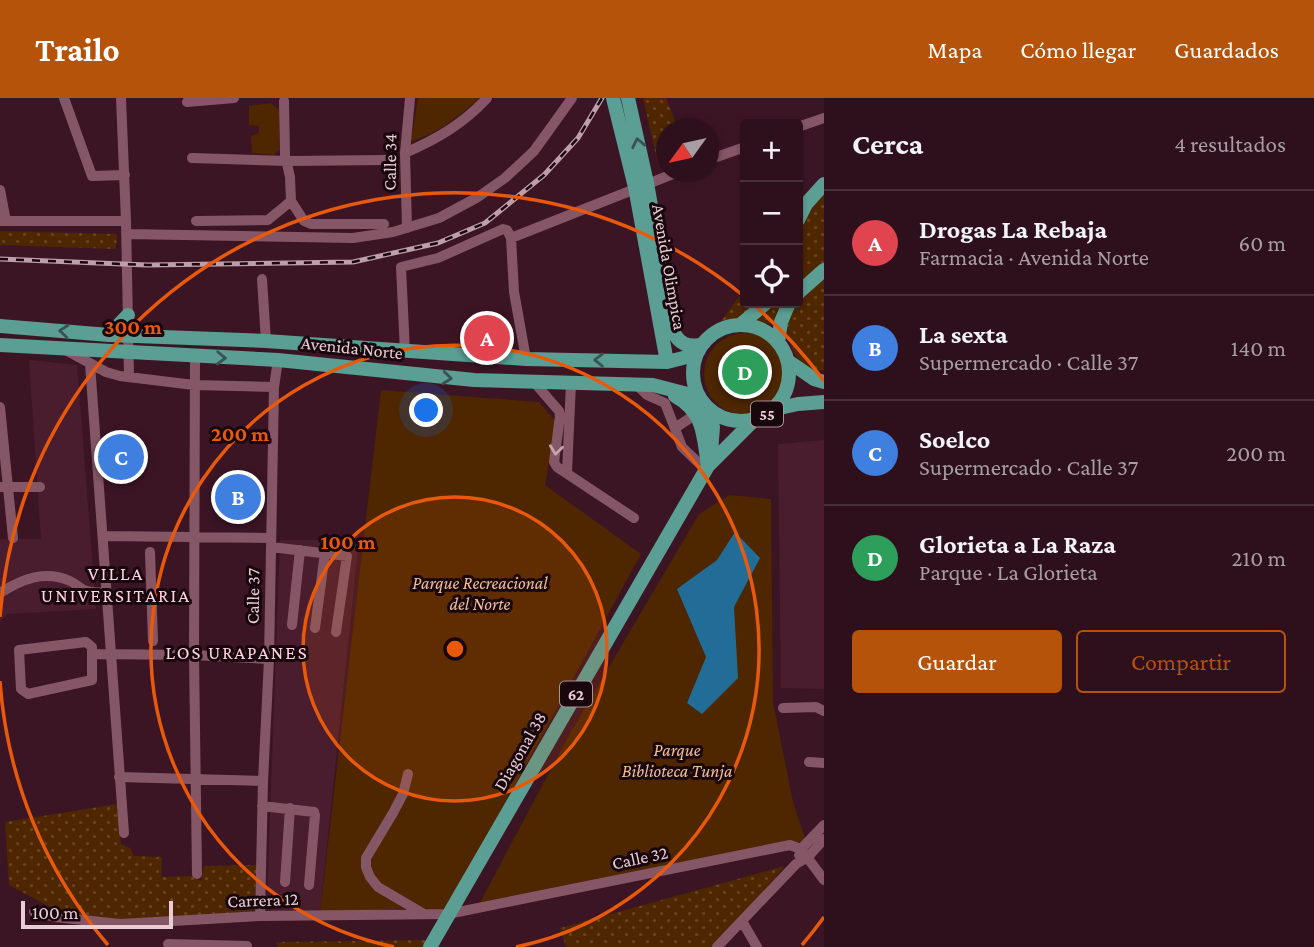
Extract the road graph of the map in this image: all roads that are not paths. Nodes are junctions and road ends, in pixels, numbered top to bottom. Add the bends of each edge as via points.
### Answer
1 (64, 98) edge
2 (121, 98) edge
3 (234, 98) edge
4 (410, 98) edge
5 (487, 98) edge
6 (572, 98) edge
7 (613, 98) edge
8 (628, 98) edge
9 (283, 99) edge
10 (187, 102) dead end
11 (824, 118) edge
12 (803, 125) edge
13 (740, 149) edge
14 (405, 153) junction
15 (719, 156) edge
16 (192, 158) dead end
17 (386, 160) dead end
18 (287, 161) junction
19 (125, 176) junction
20 (656, 180) edge
21 (824, 184) edge
22 (641, 185) junction
23 (0, 190) edge
24 (291, 201) junction
25 (803, 210) edge
26 (3, 221) edge
27 (127, 221) junction
28 (196, 221) dead end
29 (384, 224) dead end
30 (407, 228) junction
31 (127, 234) junction
32 (511, 238) junction
33 (824, 270) edge
34 (262, 279) dead end
35 (803, 289) edge
36 (760, 308) edge
37 (786, 308) edge
38 (128, 315) junction
39 (740, 325) junction
40 (0, 326) edge
41 (109, 335) junction
42 (128, 335) junction
43 (266, 341) junction
44 (778, 342) junction
45 (0, 345) edge
46 (700, 348) junction
47 (64, 349) junction
48 (405, 352) junction
49 (128, 353) junction
50 (195, 357) junction
51 (526, 359) junction
52 (278, 360) junction
53 (788, 361) junction
54 (667, 362) junction
55 (90, 364) junction
56 (129, 376) junction
57 (534, 382) junction
58 (824, 382) edge
59 (194, 385) junction
60 (637, 385) junction
61 (653, 385) junction
62 (274, 387) junction
63 (571, 390) junction
64 (669, 398) junction
65 (553, 402) junction
66 (824, 402) edge
67 (701, 406) junction
68 (0, 407) edge
69 (775, 409) junction
70 (754, 420) junction
71 (675, 428) junction
72 (707, 468) junction
73 (566, 472) junction
74 (4, 487) edge
75 (40, 487) dead end
76 (634, 518) dead end
77 (103, 536) junction
78 (196, 536) junction
79 (13, 538) dead end
80 (150, 543) junction
81 (271, 543) junction
82 (300, 550) junction
83 (324, 553) junction
84 (0, 593) edge
85 (107, 593) junction
86 (292, 625) dead end
87 (315, 628) dead end
88 (336, 632) dead end
89 (153, 641) dead end
90 (92, 654) junction
91 (111, 655) junction
92 (194, 655) junction
93 (269, 659) junction
94 (783, 708) dead end
95 (824, 711) edge
96 (809, 762) dead end
97 (824, 762) edge
98 (408, 774) dead end
99 (119, 777) junction
100 (197, 779) junction
101 (263, 781) junction
102 (262, 806) junction
103 (290, 808) junction
104 (824, 825) edge
105 (124, 833) dead end
106 (824, 839) edge
107 (805, 853) junction
108 (197, 874) dead end
109 (824, 880) edge
110 (285, 882) dead end
111 (309, 885) dead end
112 (34, 912) dead end
113 (424, 914) junction
114 (260, 916) junction
115 (446, 918) junction
116 (742, 921) junction
117 (169, 935) edge
118 (433, 943) edge
119 (247, 946) edge
120 (194, 947) edge
121 (717, 947) edge
122 (757, 947) edge

1 - 19 street via 92,176
2 - 19 street
3 - 10 street
4 - 14 street, Calle 34
5 - 14 street via 456,127
6 - 30 street via 534,151 505,177 439,218
7 - 22 main road, Avenida Olimpica
22 -> 8 main road, Avenida Olimpica
9 - 18 street
11 - 12 street
13 - 15 street
14 - 30 street, Calle 34
16 - 18 street
17 - 18 street
18 - 24 street
19 - 27 street
20 - 22 street
21 - 25 main road
22 - 32 street
22 - 46 main road, Avenida Olimpica via 673,331 681,343
22 - 54 main road, Avenida Olimpica
23 - 26 street
24 - 28 street via 268,220
24 - 29 street via 311,224
26 - 27 street
27 - 31 street
30 - 31 street via 353,239
31 - 38 street
32 - 48 street via 503,229 438,258 401,267
32 - 51 street via 514,292
33 - 35 main road
34 - 43 street
36 - 39 main road
37 - 44 main road
38 - 41 main road
38 - 42 street
39 - 44 main road via 761,329
39 - 46 main road via 721,329
41 -> 40 main road, Avenida Norte
41 - 42 main road, Avenida Norte
42 - 43 main road, Avenida Norte
42 - 49 street
43 - 48 main road, Avenida Norte
44 - 53 main road
45 - 47 main road, Avenida Norte
46 - 54 main road, Avenida Norte
46 - 67 main road via 693,374
47 - 49 main road, Avenida Norte
47 - 55 street
48 - 51 main road, Avenida Norte
49 - 50 main road, Avenida Norte
49 - 56 street
50 -> 52 main road, Avenida Norte
50 - 59 street
54 -> 51 main road, Avenida Norte
52 -> 57 main road, Avenida Norte
52 - 62 street, Calle 37
53 - 58 main road
53 - 69 main road, 55 via 787,390
55 - 56 street
55 - 77 street
56 - 59 street
57 - 63 main road, Avenida Norte
57 - 65 street
59 - 62 street
59 - 78 street
60 - 61 main road, Avenida Norte
60 - 63 main road, Avenida Norte
60 - 64 street via 647,395
61 - 64 main road
61 - 67 main road, Avenida Norte
62 - 81 street, Calle 37
63 - 65 street
63 - 73 street
64 - 67 main road
64 - 71 street
65 -> 73 street via 560,416 554,462
66 - 69 main road
67 - 70 main road, 55 via 733,421
67 - 71 street
67 - 72 main road, Diagonal 38 / 62 via 713,427
68 - 74 street
69 - 70 main road, 55
70 - 72 main road, Diagonal 38 / 62
71 - 72 street via 682,447
72 - 115 main road, Diagonal 38 / 62
73 - 76 street
74 - 75 street
74 - 79 street
77 - 80 street
77 - 85 street
78 - 80 street
78 - 81 street
78 - 92 street
80 - 89 street
81 - 82 street
81 - 93 street, Calle 37
82 - 83 street
82 - 86 street
83 - 87 street
83 - 88 street via 347,556
84 - 85 street via 39,576 62,578 83,590
85 - 91 street
90 - 90 street via 89,682 28,694 21,689 18,652 22,648 86,642
90 - 91 street
91 - 92 street
91 - 99 street
92 - 93 street
92 - 100 street
93 - 101 street, Calle 37
94 - 95 street
96 - 97 street
98 - 113 street via 403,794 366,858 366,867 378,887
99 - 100 street
99 - 105 street
100 - 101 street
100 - 108 street
101 - 102 street, Calle 37
102 - 103 street
102 - 114 street, Calle 37
103 - 110 street
103 - 111 street via 316,815
104 - 107 street
106 - 107 street
107 - 109 street
107 - 115 street, Calle 32 via 790,845
107 - 116 street
112 - 117 street, Carrera 12 via 120,923
113 - 114 street, Carrera 12
113 - 115 street, Carrera 12
114 - 117 street, Carrera 12
115 - 118 main road, Diagonal 38 / 62
116 - 121 street
116 - 122 street
117 - 120 street
119 - 120 street

